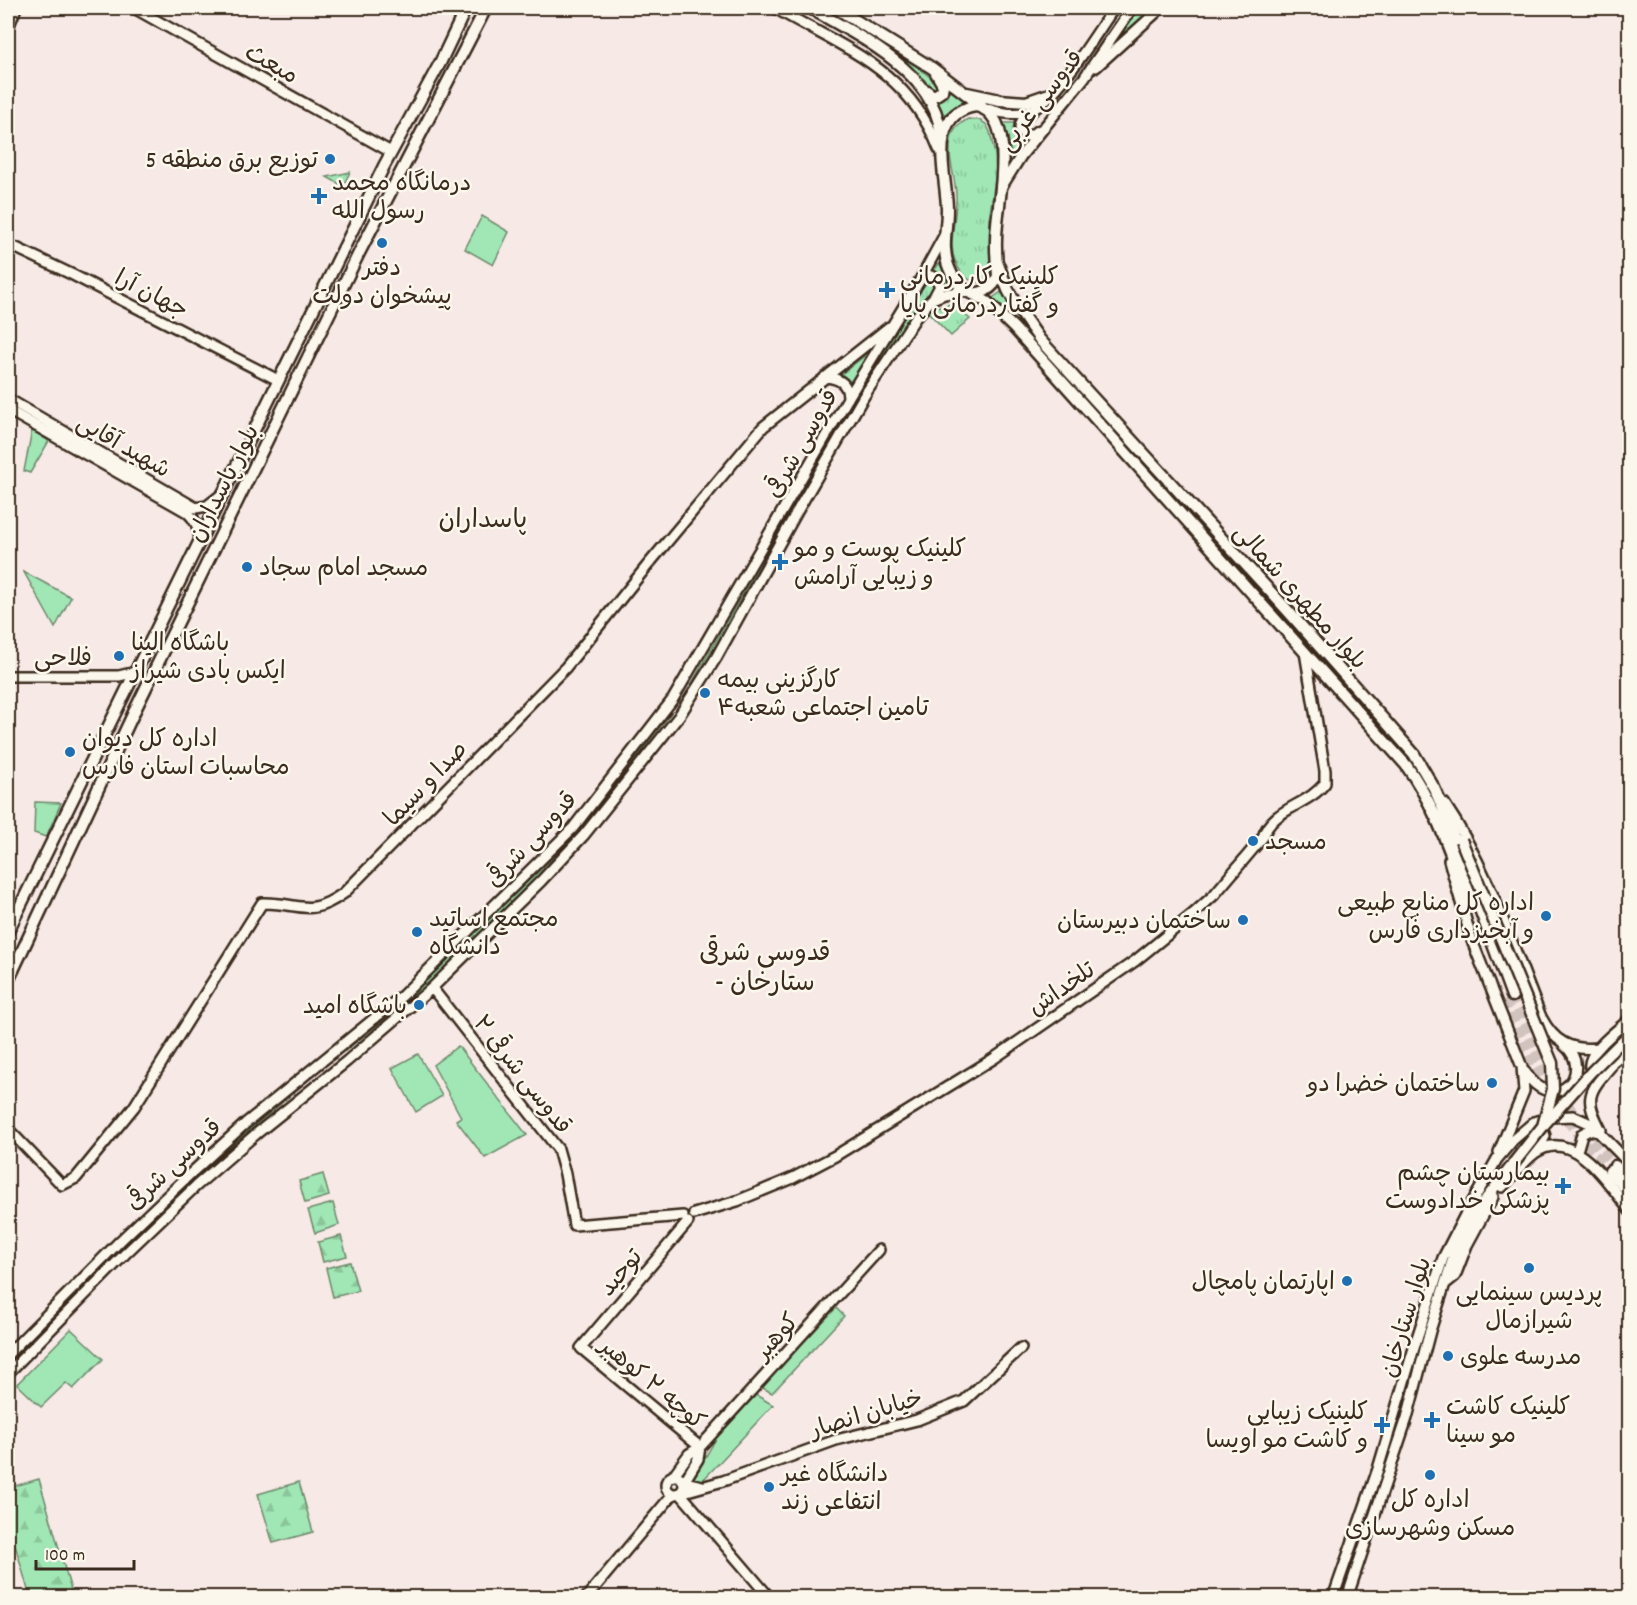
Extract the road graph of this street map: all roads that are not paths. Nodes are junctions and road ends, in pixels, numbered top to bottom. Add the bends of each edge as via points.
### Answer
1 (16, 8) edge
2 (135, 8) edge
3 (466, 8) edge
4 (486, 8) edge
5 (775, 8) edge
6 (810, 8) edge
7 (836, 8) edge
8 (1114, 8) edge
9 (1132, 8) edge
10 (1161, 8) edge
11 (8, 28) edge
12 (933, 68) junction
13 (1084, 78) junction
14 (922, 88) junction
15 (963, 92) junction
16 (1052, 93) junction
17 (983, 107) junction
18 (1033, 110) junction
19 (1045, 128) junction
20 (391, 152) junction
21 (941, 152) junction
22 (1001, 188) junction
23 (944, 236) junction
24 (8, 244) edge
25 (997, 262) junction
26 (920, 280) junction
27 (969, 292) junction
28 (932, 299) junction
29 (1019, 310) junction
30 (1009, 322) junction
31 (893, 324) junction
32 (825, 377) junction
33 (278, 380) junction
34 (848, 398) junction
35 (8, 399) edge
36 (8, 410) edge
37 (153, 488) junction
38 (221, 495) junction
39 (193, 512) junction
40 (200, 539) junction
41 (1305, 652) junction
42 (135, 672) junction
43 (1326, 675) junction
44 (8, 676) edge
45 (119, 676) junction
46 (1311, 689) junction
47 (125, 692) junction
48 (673, 699) junction
49 (685, 707) junction
50 (1434, 788) junction
51 (68, 811) junction
52 (85, 818) junction
53 (1438, 820) junction
54 (8, 930) edge
55 (8, 981) edge
56 (432, 988) junction
57 (1629, 1019) edge
58 (1629, 1034) edge
59 (1556, 1039) junction
60 (1629, 1047) edge
61 (1598, 1048) junction
62 (337, 1050) junction
63 (346, 1061) junction
64 (1616, 1062) junction
65 (1522, 1067) junction
66 (1566, 1087) junction
67 (1543, 1126) junction
68 (8, 1129) edge
69 (1524, 1130) junction
70 (1603, 1135) junction
71 (1538, 1151) junction
72 (1577, 1151) junction
73 (1497, 1159) junction
74 (1513, 1164) joint
75 (1629, 1164) edge
76 (1629, 1182) edge
77 (1629, 1194) edge
78 (1629, 1210) edge
79 (688, 1218) junction
80 (879, 1250) dead end
81 (1444, 1286) junction
82 (581, 1348) joint
83 (1021, 1348) dead end
84 (8, 1354) edge
85 (8, 1372) edge
86 (700, 1447) junction
87 (673, 1476) junction
88 (684, 1482) junction
89 (705, 1486) junction
90 (677, 1494) junction
91 (586, 1598) edge
92 (770, 1598) edge
93 (1333, 1598) edge
94 (1347, 1598) edge

1 - 11 main road
2 - 20 main road, مبعث
3 - 20 main road, بلوار پاسداران
4 - 52 main road, بلوار پاسداران via 359,254
5 - 21 main road via 888,75 919,108
6 - 14 main road, بلوار مطهرى شمالى via 905,68
7 - 12 main road
8 - 16 main road, قدوسی غربی
9 - 13 main road, قدوسی غربی
10 - 13 main road
12 - 14 main road via 941,79 942,91 932,95
12 - 15 main road
13 - 19 main road, قدوسی غربی
14 - 21 main road, بلوار مطهرى شمالى via 938,119
15 - 16 main road via 1026,102
15 - 17 main road
16 - 18 main road, قدوسی غربی
17 - 18 main road, قدوسی غربی via 1006,113
17 - 21 main road via 969,107 954,115
17 - 22 main road via 1000,135
18 - 19 main road via 1020,122 1021,132 1028,136
19 - 22 main road, قدوسی غربی
20 - 33 main road, بلوار پاسداران
21 - 23 main road, بلوار مطهرى شمالى via 947,208
22 - 25 main road
23 - 26 main road, قدوسی شرقی
23 - 27 main road, بلوار مطهرى شمالى via 950,269
24 - 33 main road, جهان آرا
25 - 27 main road via 998,276 992,288
25 - 29 main road, بلوار مطهرى شمالى
26 - 28 main road via 928,275 940,283
26 - 31 main road, قدوسی شرقی
27 - 28 main road
27 - 30 main road, بلوار مطهرى شمالى
28 - 49 main road, قدوسی شرقی via 864,396
29 - 30 main road via 1009,312
29 - 50 main road, بلوار مطهرى شمالى via 1055,358 1288,610 1414,754
30 - 41 main road, بلوار مطهرى شمالى
31 - 32 main road, صدا و سیما
31 - 34 main road, قدوسی شرقی
32 - 34 main road via 840,380
32 - 68 main road, صدا و سیما via 762,428 566,667 344,893 330,904 313,909 262,903 134,1107 75,1178 62,1185
33 - 38 main road, بلوار پاسداران
34 - 48 main road, قدوسی شرقی
35 - 37 main road, شهید آقایی
36 - 37 main road, شهید آقایی
37 - 39 main road, شهید آقایی
38 - 39 main road
38 - 40 main road, بلوار پاسداران
39 - 40 main road
40 - 42 main road, بلوار پاسداران
41 - 43 main road, بلوار مطهرى شمالى
41 - 46 main road
42 - 45 main road, فلاحی
42 - 47 main road, بلوار پاسداران
43 - 46 main road via 1318,677
43 - 53 main road, بلوار مطهرى شمالى via 1406,765
44 - 45 main road, فلاحی
45 - 47 main road, فلاحی via 125,683
46 - 79 main road, تلخداش via 1325,783 1278,815 1214,895 1193,914 1135,961 993,1059 835,1156 794,1178
47 - 51 main road, بلوار پاسداران
48 - 49 main road
48 - 62 main road, قدوسی شرقی via 573,828 419,981
49 - 56 main road, قدوسی شرقی via 584,835
50 - 53 main road, بلوار مطهرى شمالى via 1509,998
50 - 59 main road via 1470,843 1541,1017
50 - 67 main road, bridge via 1461,840 1550,1056 1553,1089
51 - 52 main road
51 - 54 main road, بلوار پاسداران
52 - 55 main road, بلوار پاسداران
53 - 65 main road via 1471,938
56 - 63 main road, قدوسی شرقی
56 - 79 main road, قدوسی شرقی ۲ via 558,1149 574,1225
57 - 61 main road
58 - 67 main road, bridge
59 - 61 main road via 1572,1047
59 - 66 main road via 1568,1047 1575,1060 1574,1078
60 - 64 main road
61 - 64 main road via 1590,1058 1591,1068 1601,1069
62 - 63 main road
62 - 84 main road, قدوسی شرقی via 246,1123 120,1241
63 - 85 main road, قدوسی شرقی via 196,1186
64 - 66 main road
64 - 70 main road via 1595,1085 1590,1098
65 - 66 main road via 1532,1082 1545,1091
65 - 73 main road via 1524,1091
67 - 74 main road, bridge
69 - 70 main road via 1540,1119 1573,1116
69 - 71 main road via 1537,1126 1545,1132
69 - 73 main road
70 - 72 main road via 1586,1131 1580,1136
70 - 75 main road
71 - 72 main road via 1560,1147
71 - 81 main road via 1497,1191 1455,1276
72 - 78 main road
73 - 93 main road, بلوار ستارخان via 1443,1258 1378,1469
74 - 81 main road, بلوار ستارخان via 1477,1210 1455,1252
76 - 77 main road via 1612,1168
79 - 82 main road, توحید
80 - 86 main road, کوهبر
81 - 94 main road, بلوار ستارخان via 1407,1418
82 - 86 main road, کوچه ۲ کوهبر
83 - 89 main road, خیابان انصار via 964,1401 917,1420 836,1440
86 - 87 main road, کوهبر via 689,1454
86 - 88 main road via 698,1459
87 - 88 main road
87 - 90 main road via 666,1485 668,1491
88 - 89 main road
88 - 90 main road
89 - 90 main road, خیابان انصار
90 - 91 main road
90 - 92 main road

